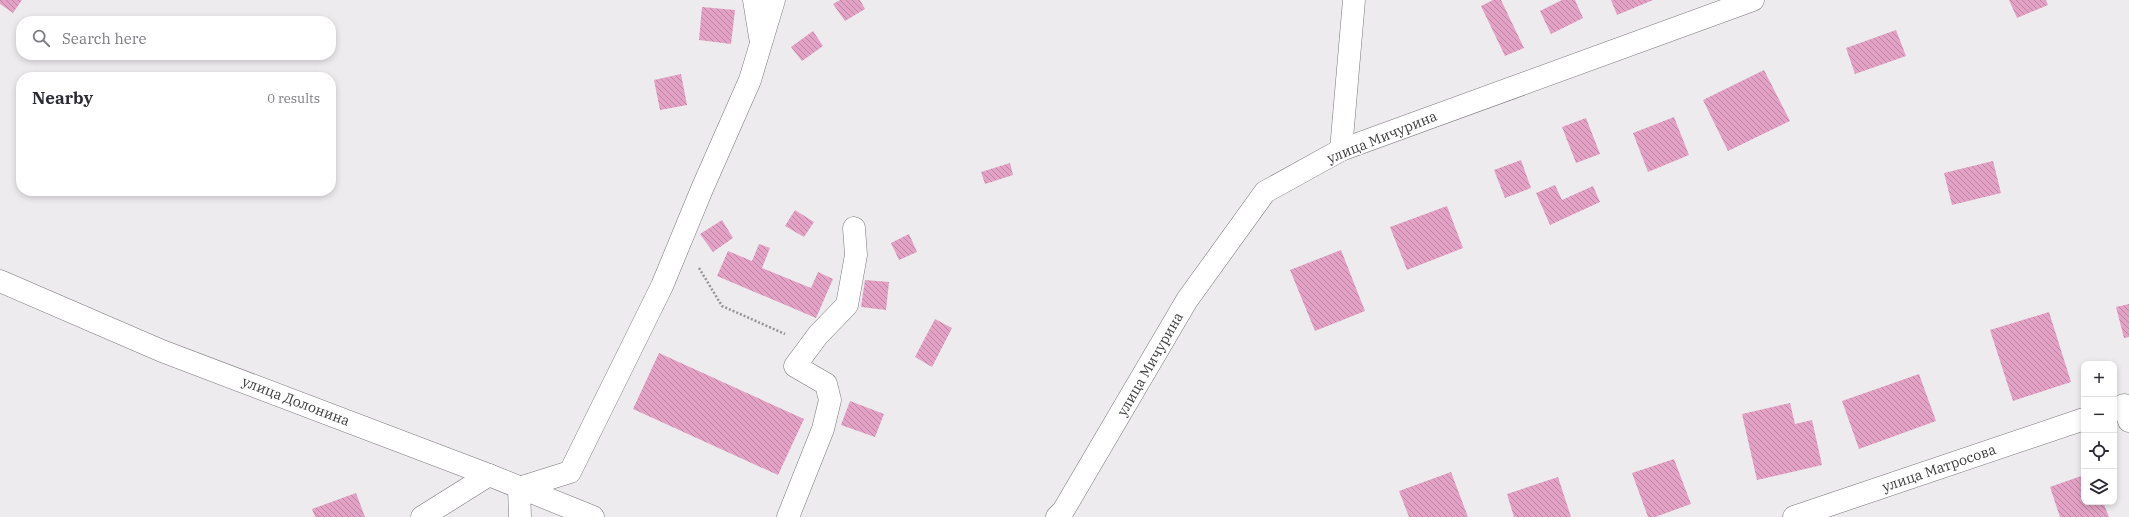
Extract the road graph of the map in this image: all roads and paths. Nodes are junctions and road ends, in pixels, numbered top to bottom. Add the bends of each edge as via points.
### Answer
1 (754, 0) edge
2 (774, 0) edge
3 (1354, 0) edge
4 (1752, 0) edge
5 (761, 42) junction
6 (1342, 150) junction
7 (686, 228) junction
8 (854, 228) dead end
9 (0, 281) edge
10 (811, 345) junction
11 (2081, 420) edge
12 (489, 475) junction
13 (519, 488) junction
14 (422, 517) edge
15 (520, 517) edge
16 (593, 517) edge
17 (788, 517) edge
18 (1057, 517) edge
19 (1794, 517) edge

1 - 5 street
2 - 5 street
3 - 6 street
4 - 6 street, улица Мичурина
5 - 7 street via 750,80
6 - 18 street, улица Мичурина via 1265,192 1187,300 1063,511
7 - 10 path via 692,254 722,306
7 - 13 street via 662,286 570,472
8 - 10 street via 856,255 847,304
9 - 12 street, улица Долонина via 162,351
10 - 17 street via 796,366 826,384 830,400 823,429
11 - 19 street, улица Матросова
12 - 13 street, улица Долонина
12 - 14 street
13 - 15 street
13 - 16 street, улица Долонина

